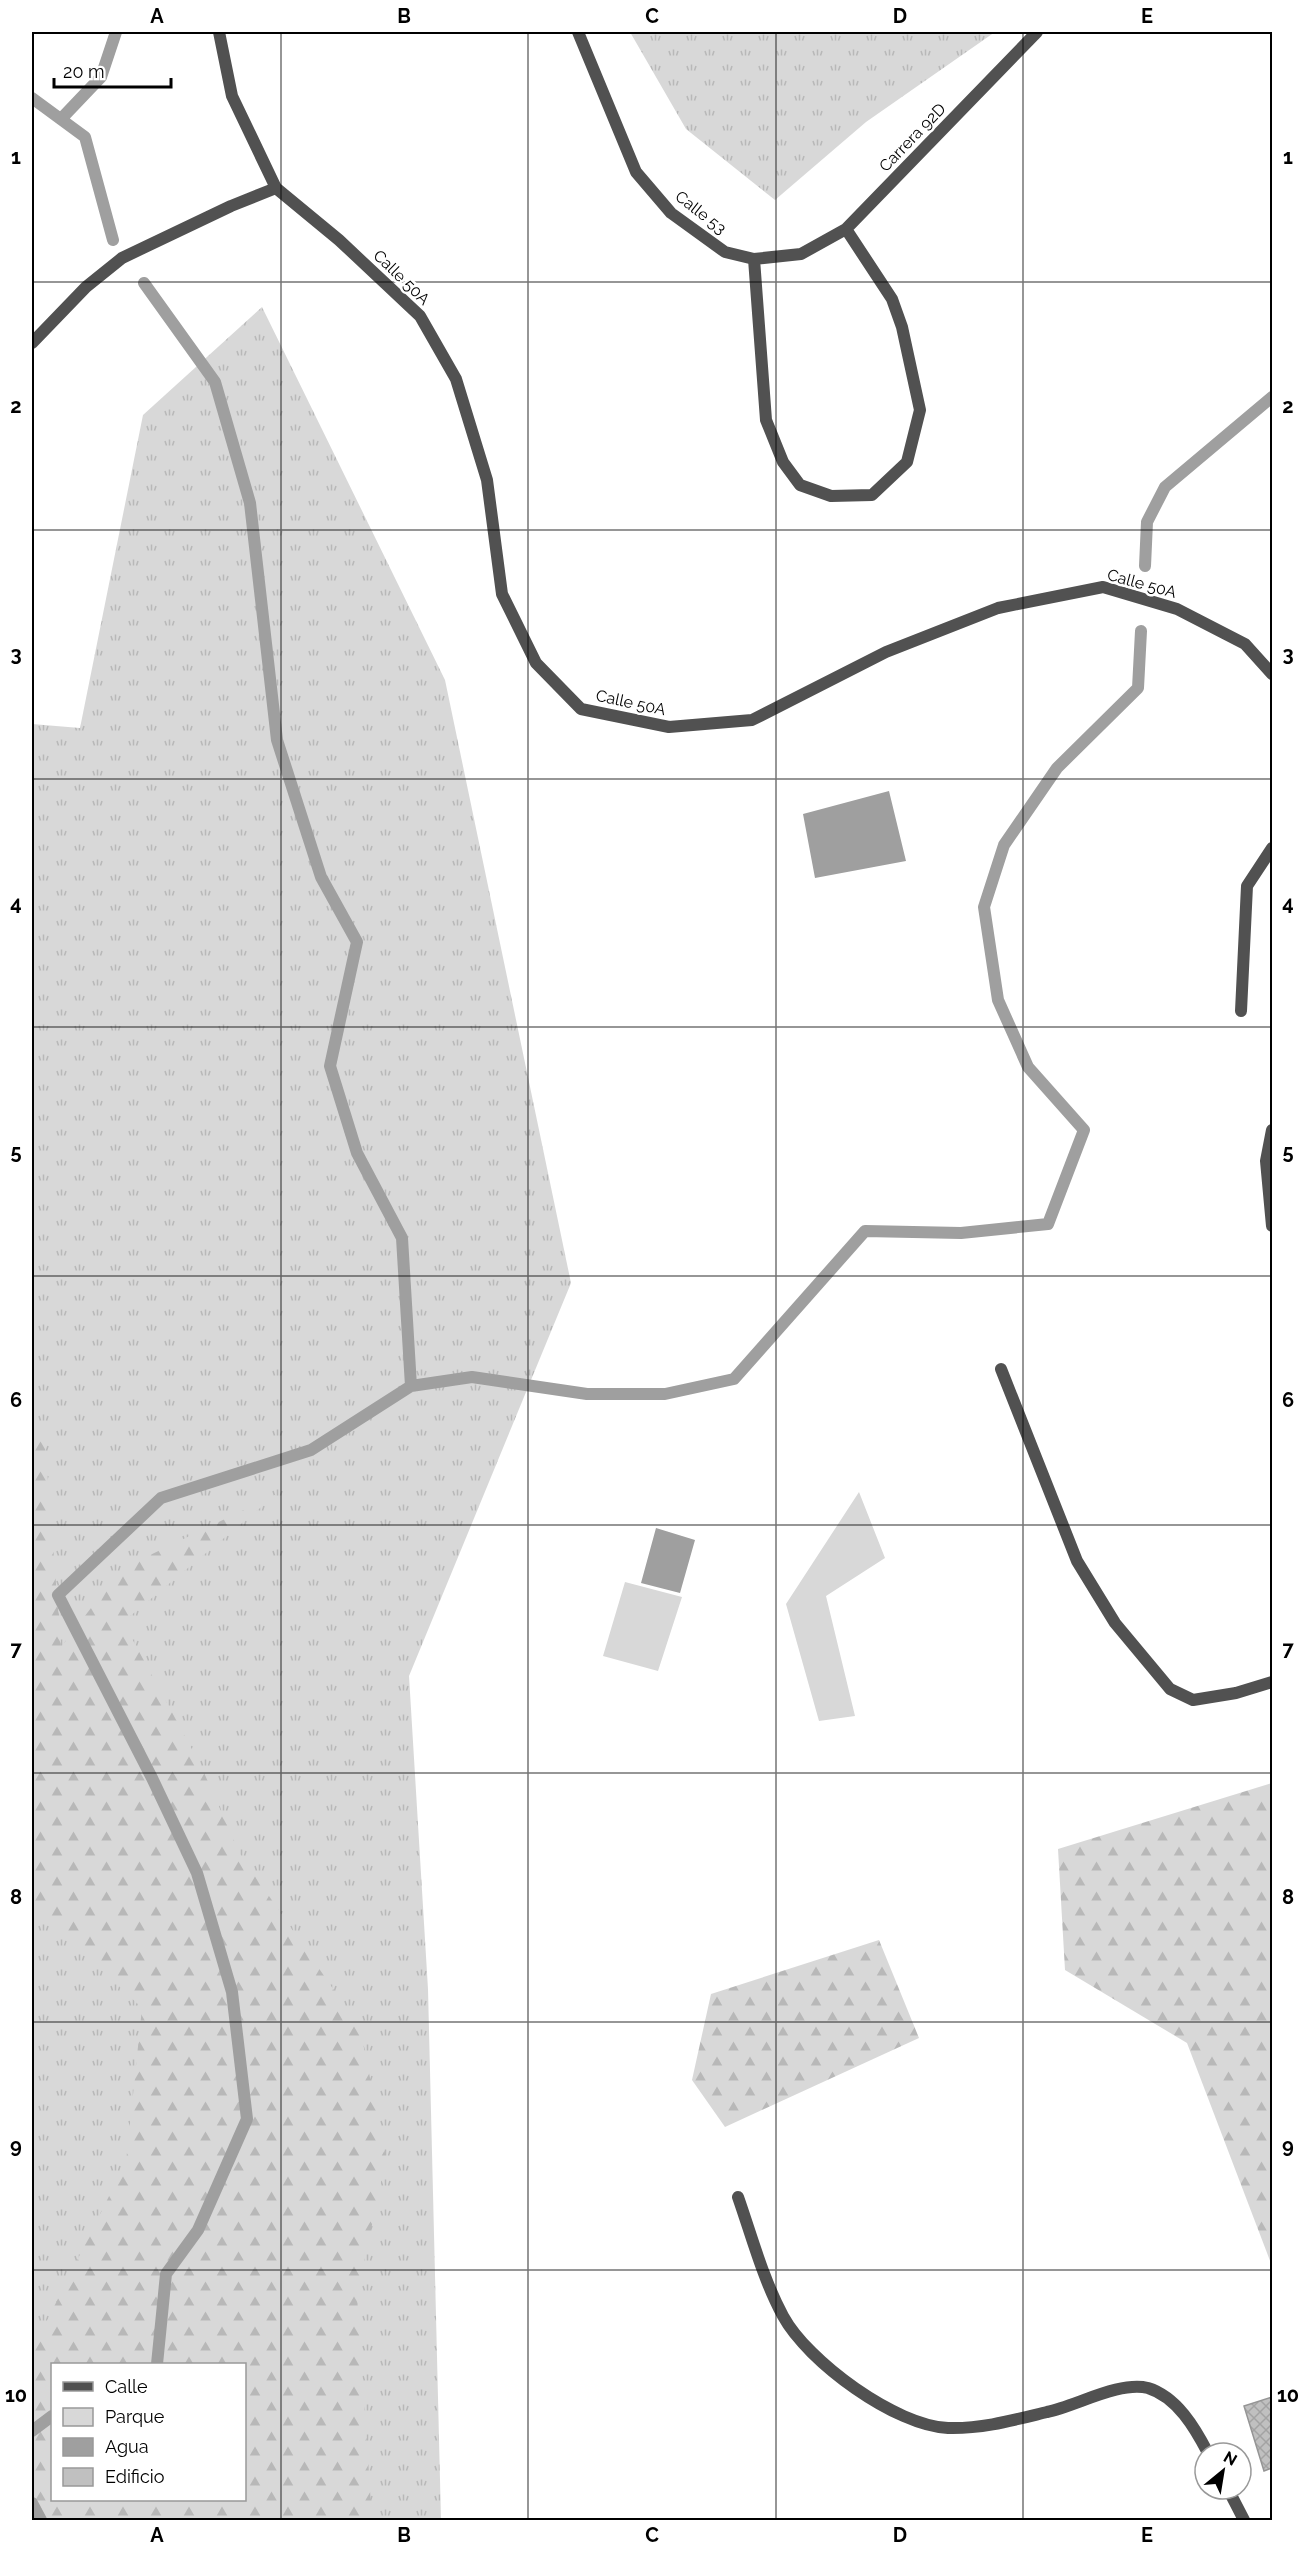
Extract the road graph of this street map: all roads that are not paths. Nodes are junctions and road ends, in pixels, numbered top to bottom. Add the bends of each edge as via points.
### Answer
1 (219, 32) edge
2 (578, 32) edge
3 (1037, 32) edge
4 (276, 188) junction
5 (846, 229) junction
6 (801, 254) joint
7 (754, 259) junction
8 (32, 343) edge
9 (1272, 674) edge
10 (1272, 848) edge
11 (1241, 1011) dead end
12 (1272, 1130) edge
13 (1272, 1226) edge
14 (1001, 1369) dead end
15 (1272, 1682) edge
16 (738, 2197) dead end
17 (1202, 2441) edge
18 (1234, 2501) edge
19 (1244, 2520) edge

1 - 4 street, Calle 50A via 232,96
2 - 7 street, Calle 53 via 636,172 671,213 725,252
3 - 5 street, Carrera 92D
4 - 8 street via 122,258 86,287
4 - 9 street, Calle 50A via 420,316 456,379 487,480 502,594 536,663 581,709 669,727 752,720 886,652 998,608 1103,587 1177,609 1245,644
5 - 6 street, Carrera 92D
5 - 7 street via 892,299 920,410 907,462 872,495 831,496 800,484 783,462 766,420
6 - 7 street, Calle 53
10 - 11 street via 1247,886
12 - 13 street via 1266,1161
14 - 15 street via 1077,1561 1115,1623 1170,1689 1193,1700
16 - 17 street via 784,2318 836,2374 874,2402 918,2423 947,2428 986,2427 1126,2387 1148,2388 1170,2400
18 - 19 street

